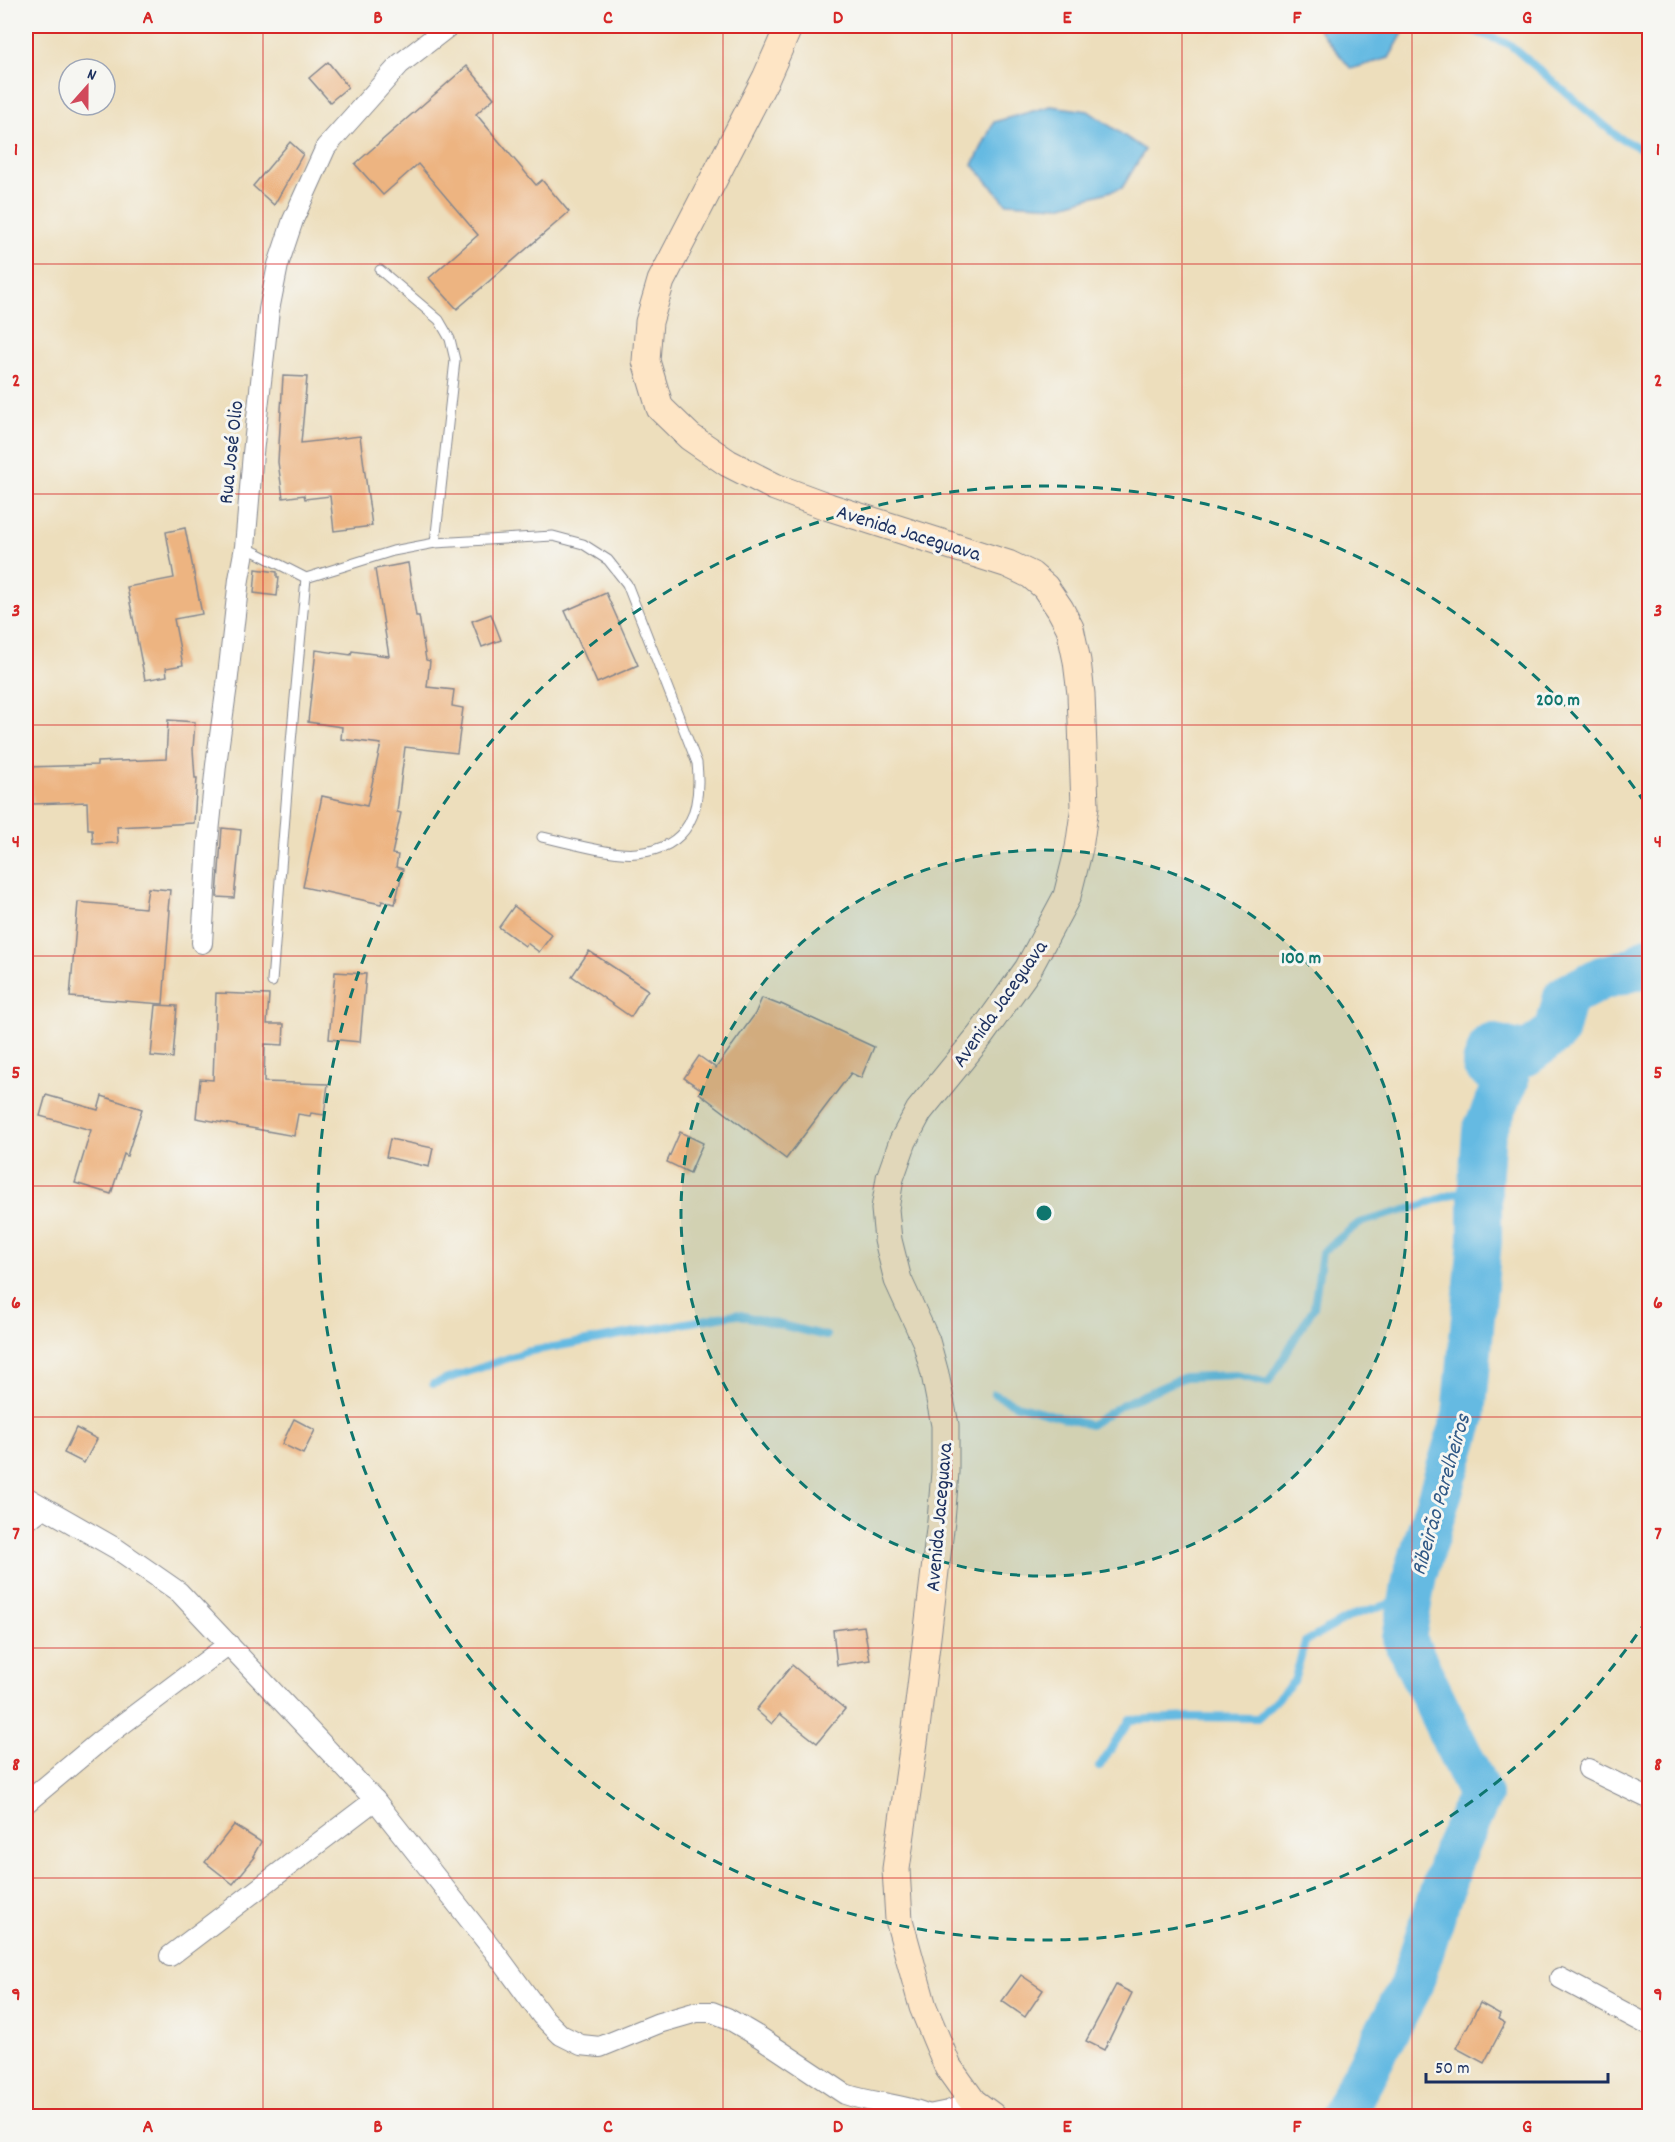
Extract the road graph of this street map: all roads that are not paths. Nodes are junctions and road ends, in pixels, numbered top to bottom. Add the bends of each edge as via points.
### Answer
1 (449, 26) edge
2 (789, 26) edge
3 (380, 270) dead end
4 (435, 543) junction
5 (245, 547) junction
6 (306, 578) junction
7 (542, 837) dead end
8 (202, 943) dead end
9 (272, 982) dead end
10 (26, 1497) edge
11 (43, 1508) junction
12 (26, 1521) edge
13 (229, 1644) junction
14 (1588, 1769) dead end
15 (1650, 1799) edge
16 (375, 1800) junction
17 (26, 1803) edge
18 (170, 1956) dead end
19 (1560, 1978) dead end
20 (1650, 2026) edge
21 (982, 2109) edge
22 (926, 2116) edge

1 - 5 street, Rua José Olio via 400,64 326,147 292,220 269,310
2 - 21 main road, Avenida Jaceguava via 662,281 649,322 645,361 660,408 690,438 775,488 1008,564 1031,575 1045,587 1070,628 1081,694 1084,806 1080,849 1067,896 1028,969 919,1111 890,1178 885,1209 898,1280 926,1341 945,1425 941,1521 896,1869 899,1920 936,2041 948,2067
3 - 4 lane via 439,320 450,339 455,360
4 - 6 lane via 393,551
4 - 7 lane via 553,537 583,544 608,560 627,584 697,763 700,789 694,814 681,836 660,849 636,854
5 - 6 lane
5 - 8 street, Rua José Olio via 214,776
6 - 9 lane
10 - 11 street
11 - 12 street
11 - 13 street via 117,1549 179,1592
13 - 16 street
13 - 17 street via 100,1741
14 - 15 street
16 - 18 street
16 - 22 street via 542,2016 561,2035 581,2045 600,2047 697,2012 712,2012 761,2038 845,2094 914,2108
19 - 20 street
21 - 22 street

